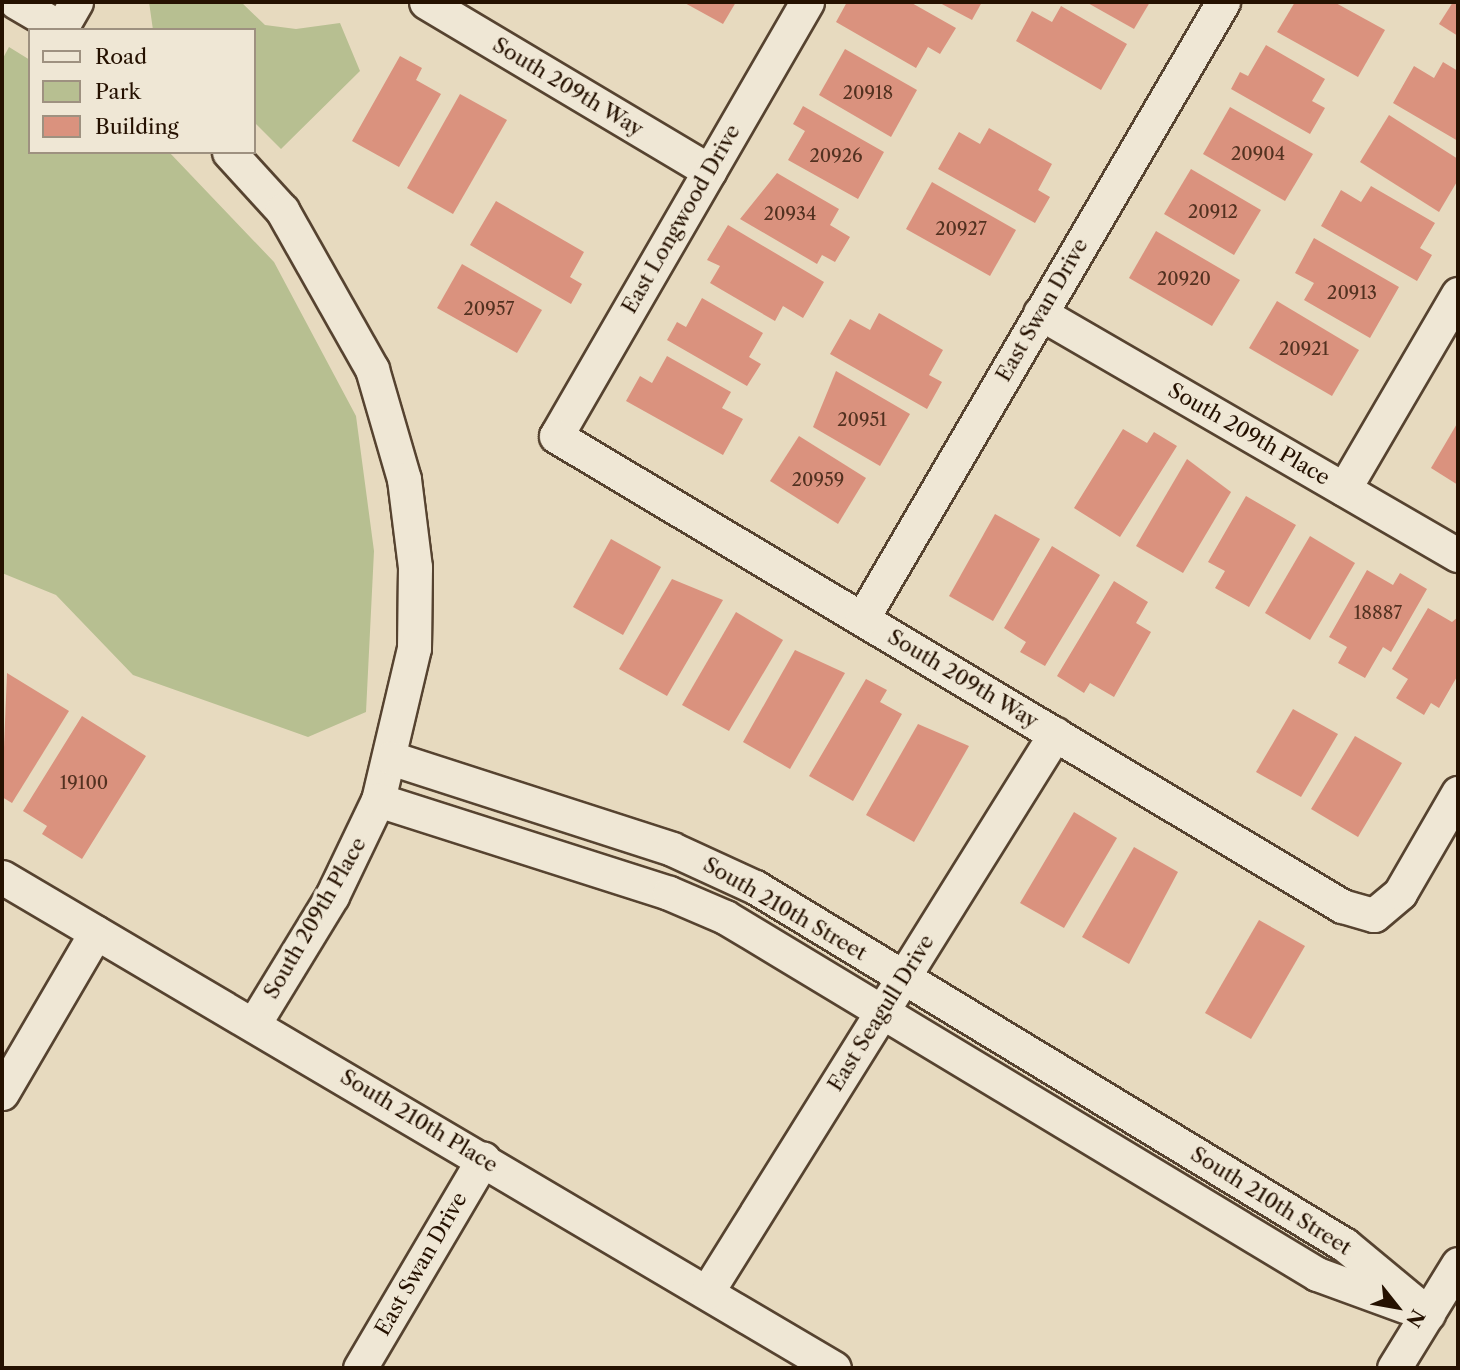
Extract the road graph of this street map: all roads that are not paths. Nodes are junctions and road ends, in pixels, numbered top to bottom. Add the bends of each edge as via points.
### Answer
1 (426, 2) edge
2 (807, 2) edge
3 (1223, 2) edge
4 (26, 4) edge
5 (67, 20) edge
6 (231, 154) edge
7 (709, 171) junction
8 (1458, 294) edge
9 (1040, 313) junction
10 (556, 436) joint
11 (1344, 489) junction
12 (1458, 555) edge
13 (862, 619) junction
14 (1055, 734) junction
15 (391, 758) junction
16 (1458, 793) edge
17 (378, 800) junction
18 (2, 877) edge
19 (96, 932) junction
20 (903, 977) junction
21 (881, 1012) junction
22 (254, 1024) junction
23 (2, 1093) edge
24 (483, 1159) junction
25 (1458, 1264) edge
26 (706, 1292) junction
27 (1427, 1314) junction
28 (360, 1368) edge
29 (834, 1368) edge
30 (1394, 1368) edge

1 - 7 street, South 209th Way
2 - 7 street, East Longwood Drive
3 - 9 street, East Swan Drive
4 - 5 street
6 - 15 street, South 209th Place via 282,210 332,289 372,369 404,479 415,568 414,648
7 - 10 street, East Longwood Drive
8 - 11 street
9 - 11 street, South 209th Place
9 - 13 street, East Swan Drive
10 - 13 street, South 209th Way
11 - 12 street, South 209th Place
13 - 14 street, South 209th Way
14 - 16 street, South 209th Way via 1342,906 1374,915 1400,893
14 - 20 street, East Seagull Drive
15 - 17 street, South 209th Place
15 - 20 street, South 210th Street via 700,859
17 - 21 street, South 210th Street via 702,906
17 - 22 street, South 209th Place via 332,896
18 - 19 street, South 210th Place
19 - 22 street, South 210th Place
19 - 23 street
20 - 21 street, East Seagull Drive
20 - 27 street, South 210th Street via 1345,1244
21 - 26 street, East Seagull Drive
21 - 27 street, South 210th Street via 1317,1274
22 - 24 street, South 210th Place
24 - 26 street, South 210th Place
24 - 28 street, East Swan Drive
25 - 27 street
26 - 29 street, South 210th Place
27 - 30 street

